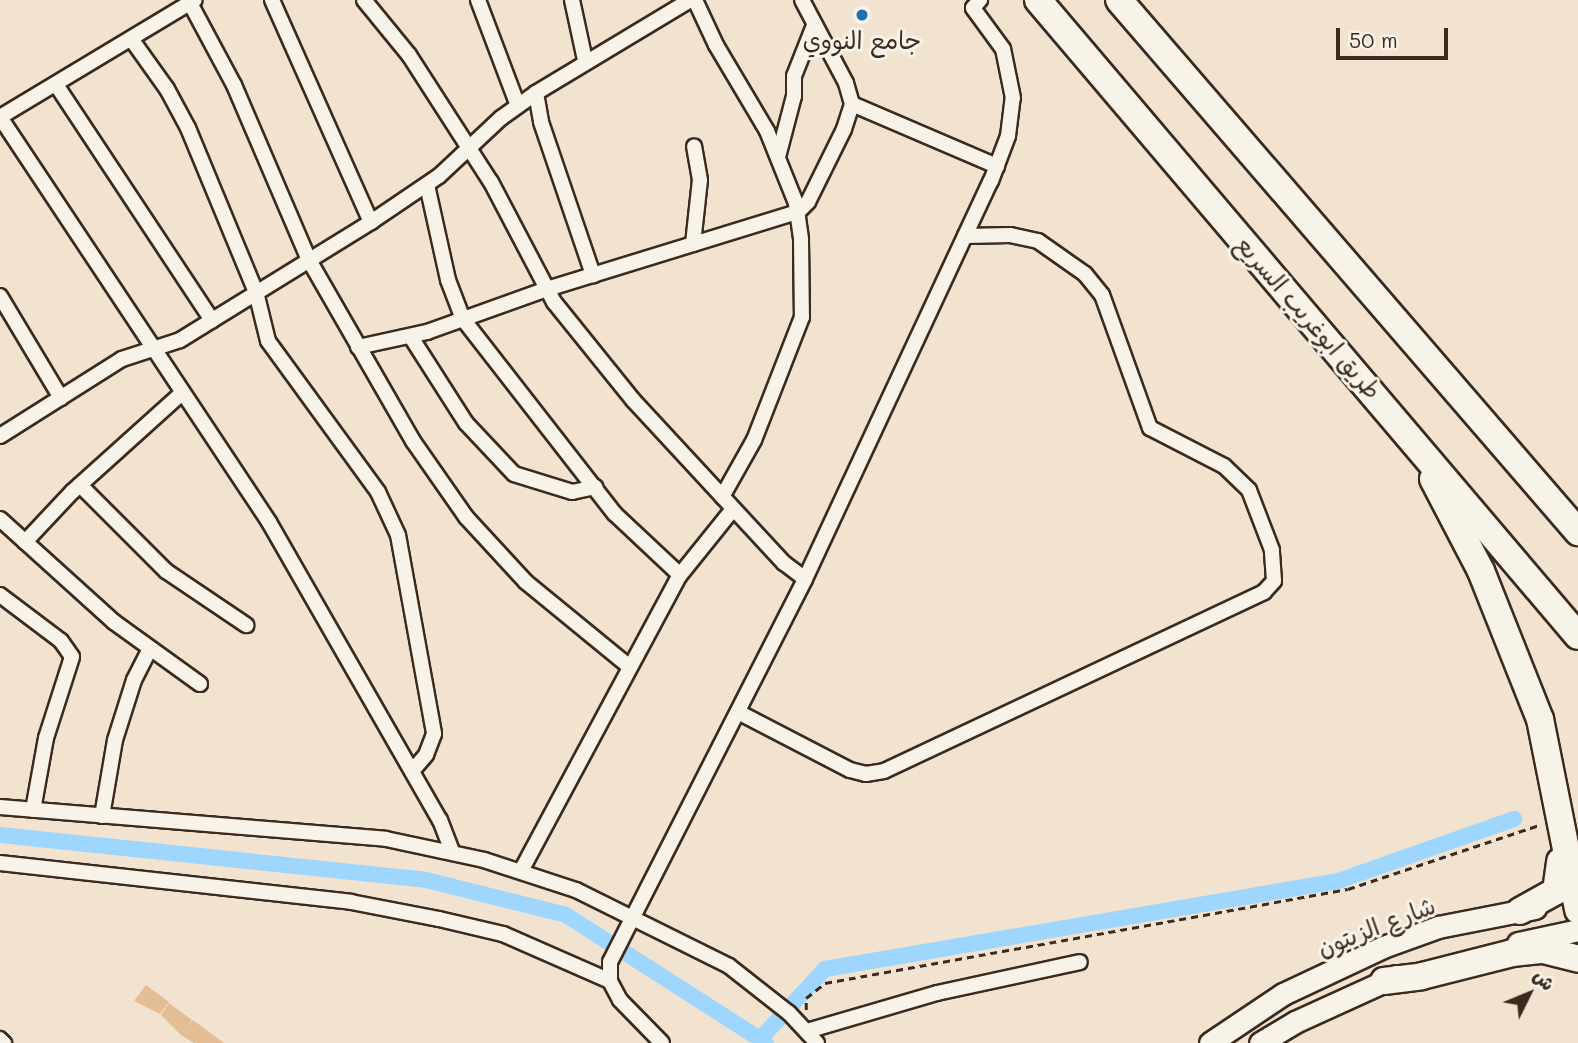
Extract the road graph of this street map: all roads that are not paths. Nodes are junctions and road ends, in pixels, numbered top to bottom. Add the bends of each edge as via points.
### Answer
1 (272, 0) edge
2 (364, 0) edge
3 (478, 0) edge
4 (572, 0) edge
5 (690, 0) edge
6 (695, 0) edge
7 (802, 0) edge
8 (1038, 0) edge
9 (1119, 0) edge
10 (193, 1) edge
11 (973, 3) edge
12 (668, 6) edge
13 (813, 28) junction
14 (132, 40) junction
15 (585, 60) junction
16 (57, 86) junction
17 (536, 93) junction
18 (852, 103) junction
19 (518, 106) junction
20 (0, 117) edge
21 (694, 147) dead end
22 (467, 151) junction
23 (778, 158) junction
24 (997, 166) junction
25 (427, 185) junction
26 (798, 212) junction
27 (371, 222) junction
28 (965, 236) junction
29 (693, 244) junction
30 (309, 260) junction
31 (593, 275) junction
32 (547, 289) junction
33 (256, 292) junction
34 (0, 296) edge
35 (463, 319) junction
36 (212, 320) junction
37 (411, 337) junction
38 (358, 347) junction
39 (155, 348) junction
40 (181, 394) junction
41 (61, 398) junction
42 (0, 417) edge
43 (4, 433) edge
44 (1410, 434) junction
45 (80, 485) junction
46 (595, 487) junction
47 (722, 497) junction
48 (733, 509) junction
49 (0, 519) edge
50 (1578, 532) edge
51 (25, 542) junction
52 (680, 575) junction
53 (805, 579) junction
54 (0, 595) edge
55 (246, 625) dead end
56 (1578, 636) edge
57 (149, 651) junction
58 (630, 667) junction
59 (200, 684) dead end
60 (738, 712) junction
61 (412, 771) junction
62 (0, 807) edge
63 (33, 810) junction
64 (102, 816) junction
65 (1560, 827) junction
66 (452, 851) junction
67 (0, 863) edge
68 (521, 872) junction
69 (1577, 902) edge
70 (1520, 911) junction
71 (636, 917) junction
72 (1578, 930) edge
73 (1578, 959) edge
74 (1080, 962) dead end
75 (610, 981) junction
76 (1384, 981) junction
77 (798, 1021) junction
78 (0, 1039) edge
79 (4, 1043) edge
80 (662, 1043) edge
81 (817, 1043) edge
82 (1210, 1043) edge
83 (1260, 1043) edge

1 - 27 street
2 - 22 street via 409,55
3 - 19 street
4 - 15 street
5 - 12 street
6 - 23 street
7 - 13 street
8 - 44 highway, طريق ابوغريب السريع
9 - 50 highway
10 - 14 street
10 - 30 street
11 - 24 street via 997,37 1012,86 1008,136
12 - 15 street
13 - 18 street via 846,83
13 - 23 street via 794,76 794,96
14 - 16 street
14 - 33 street via 188,128
15 - 17 street
16 - 20 street
16 - 36 street
17 - 19 street
17 - 31 street via 541,122
18 - 24 street
18 - 26 street via 808,202
19 - 22 street
20 - 39 street
21 - 29 street via 700,180
22 - 25 street
22 - 32 street via 491,182
23 - 26 street
24 - 28 street
25 - 27 street
25 - 35 street via 448,280
26 - 29 street
26 - 47 street via 802,317 754,440
27 - 30 street
28 - 53 street
28 - 60 street via 1010,235 1038,241 1085,274 1102,295 1150,428 1224,466 1249,490 1272,550 1274,581 1264,592 884,771 866,774 850,770
29 - 31 street
30 - 33 street
30 - 38 street
31 - 32 street
32 - 35 street
32 - 47 street via 633,400
33 - 36 street
33 - 61 street via 268,341 378,492 398,535 434,734 426,755
34 - 41 street
35 - 37 street
35 - 46 street
36 - 39 street via 180,340
37 - 38 street
37 - 46 street via 466,423 514,474 572,492
38 - 58 street via 413,441 484,537 526,582
39 - 40 street
39 - 41 street via 122,359
40 - 45 street
40 - 61 street via 275,533
41 - 43 street
42 - 43 street
44 - 56 highway, طريق ابوغريب السريع
44 - 65 highway via 1481,571 1540,719
45 - 51 street
45 - 55 street via 166,571
46 - 52 street via 637,538
47 - 48 street
48 - 52 street
48 - 53 street
49 - 51 street
51 - 57 street
52 - 58 street
53 - 60 street
54 - 63 street via 61,641 72,657 46,738
57 - 59 street
57 - 64 street via 134,680 115,740
58 - 68 street
60 - 71 street
61 - 66 street
62 - 63 street
63 - 64 street
64 - 66 street via 386,839
65 - 69 highway
65 - 70 highway via 1556,891
66 - 68 street
67 - 75 street via 351,902 427,916 503,934
68 - 71 street
69 - 70 main road, شارع الزيتون
70 - 82 main road, شارع الزيتون via 1437,927 1383,947 1283,994
71 - 75 street via 612,958
71 - 77 street via 729,966
72 - 76 main road via 1440,960
73 - 76 highway via 1543,950 1512,953
74 - 77 street
75 - 80 street via 620,1000
76 - 83 main road via 1294,1022
77 - 81 street
78 - 79 street

